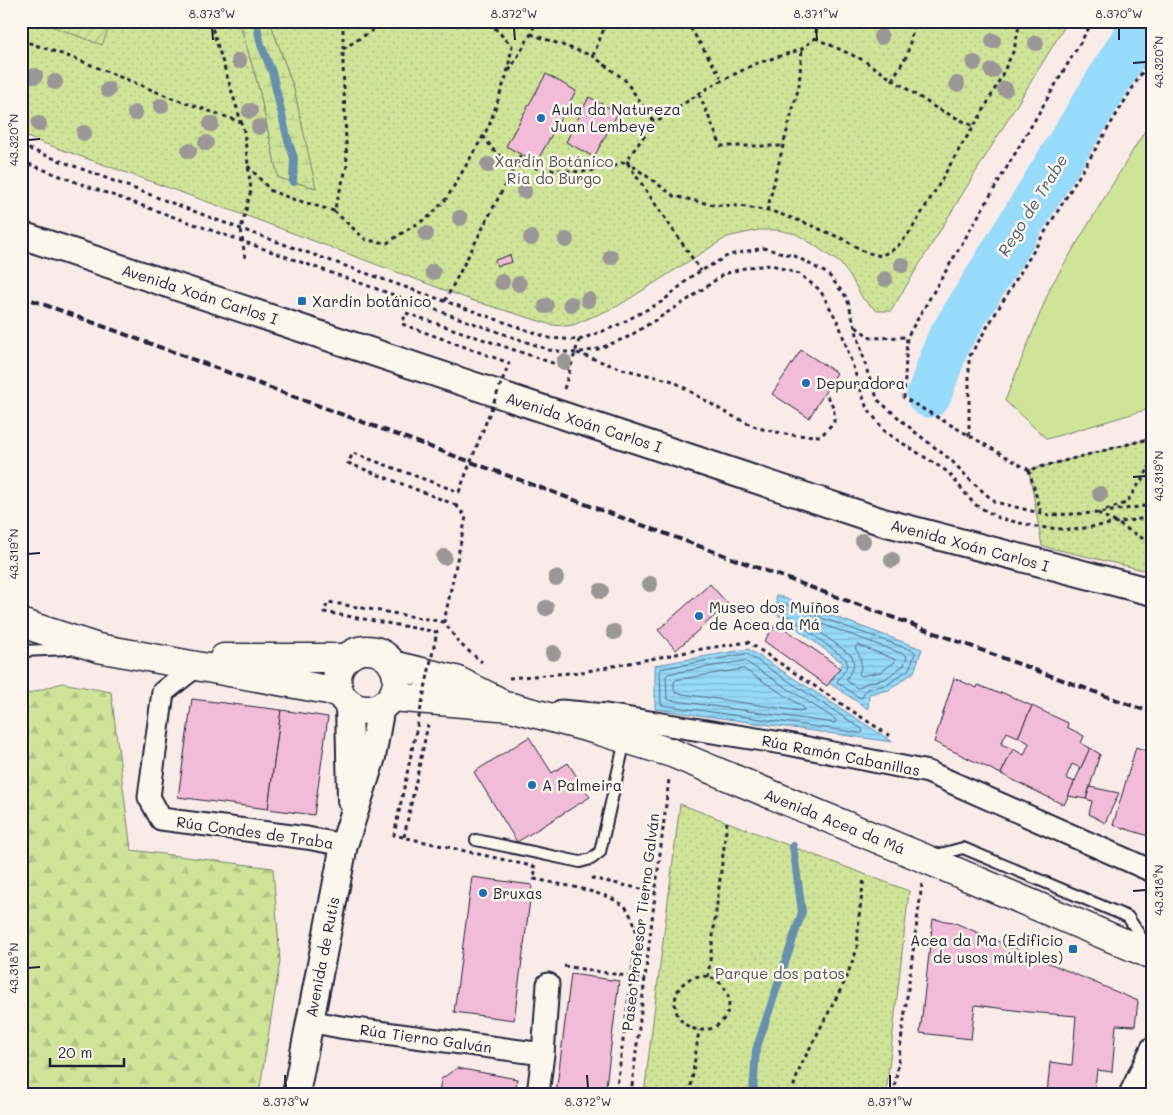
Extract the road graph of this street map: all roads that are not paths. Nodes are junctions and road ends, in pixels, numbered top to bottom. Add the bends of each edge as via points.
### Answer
1 (21, 235) edge
2 (1152, 592) edge
3 (21, 623) edge
4 (98, 648) junction
5 (21, 651) edge
6 (346, 658) junction
7 (160, 659) junction
8 (394, 665) junction
9 (196, 666) junction
10 (344, 698) junction
11 (386, 702) junction
12 (511, 707) junction
13 (625, 738) junction
14 (348, 833) junction
15 (476, 840) dead end
16 (1152, 871) edge
17 (1152, 955) edge
18 (548, 984) road end
19 (309, 1021) junction
20 (1152, 1048) edge
21 (543, 1054) junction
22 (296, 1094) edge
23 (538, 1094) edge
24 (1130, 1094) edge

1 - 2 street, Avenida Xoán Carlos I via 883,522
3 - 4 main road
4 - 5 lane
4 - 7 main road
6 - 7 main road
6 - 8 main road via 354,652 372,650 380,652
6 - 10 main road via 337,674 337,683
7 - 9 main road
8 - 11 main road via 396,690
8 - 12 main road via 456,680
9 - 10 main road
9 - 14 street, Rúa Condes de Traba via 163,692 149,797 161,819 307,838
10 - 11 main road via 365,710
10 - 14 street
11 - 12 main road
11 - 14 street
12 - 13 main road, Avenida Acea da Má
12 - 16 street, Rúa Ramón Cabanillas via 606,715 788,744 928,772
13 - 15 lane via 600,852 591,859 580,862
13 - 17 main road, Avenida Acea da Má via 672,753
14 - 19 street, Avenida de Rutis
18 - 21 street
19 - 21 street, Rúa Tierno Galván
19 - 22 street, Avenida de Rutis
20 - 24 street
21 - 23 street

